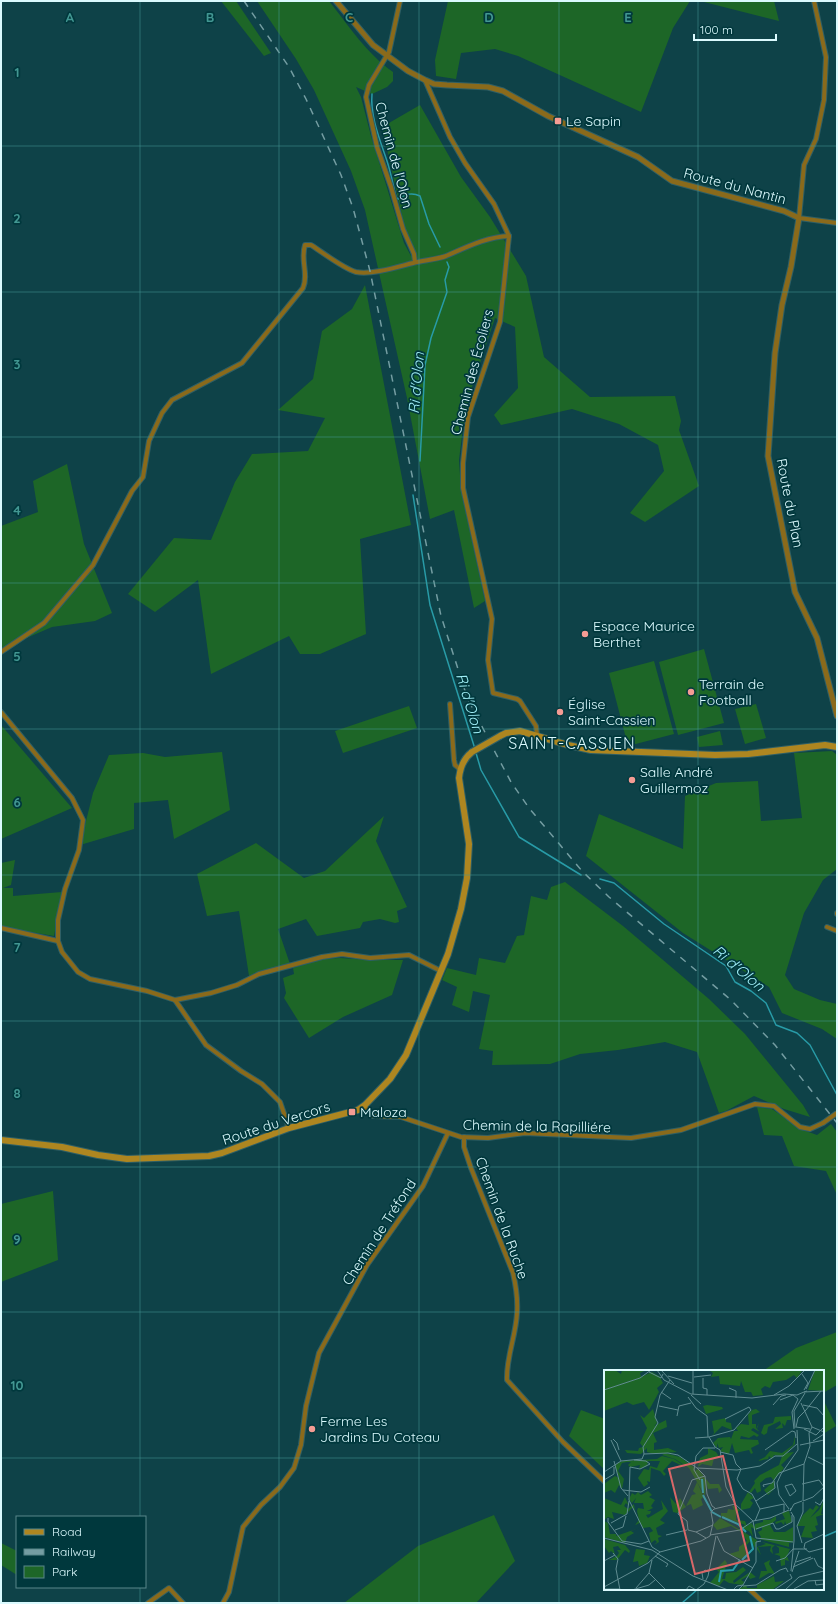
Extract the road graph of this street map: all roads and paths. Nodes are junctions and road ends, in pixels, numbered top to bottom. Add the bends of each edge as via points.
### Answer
1 (336, 1) edge
2 (400, 1) edge
3 (814, 1) edge
4 (387, 55) junction
5 (425, 80) junction
6 (799, 218) junction
7 (837, 223) edge
8 (509, 236) junction
9 (415, 262) junction
10 (1, 652) edge
11 (450, 704) dead end
12 (1, 712) edge
13 (837, 716) edge
14 (537, 736) junction
15 (837, 747) edge
16 (460, 769) junction
17 (1, 928) edge
18 (827, 928) dead end
19 (837, 931) edge
20 (58, 941) junction
21 (441, 971) junction
22 (175, 1000) junction
23 (364, 1106) junction
24 (837, 1113) edge
25 (289, 1128) junction
26 (448, 1133) junction
27 (464, 1137) junction
28 (1, 1140) edge
29 (604, 1481) edge
30 (750, 1590) edge
31 (148, 1603) edge
32 (183, 1603) edge
33 (224, 1603) edge
34 (764, 1603) edge

1 - 4 street, Route du Nantin via 373,45
2 - 4 street, Chemin de l'Olon
3 - 6 street via 826,57 824,100 816,139 804,165
4 - 5 street, Route du Nantin
4 - 9 street, Chemin de l'Olon via 369,85 366,97 377,147
5 - 6 street, Route du Nantin via 434,84 488,87 503,91 548,116 638,157 672,181 784,211
5 - 8 street via 450,138 494,204
6 - 7 street
6 - 13 street, Route du Plan via 775,353 768,456 795,592 818,638
8 - 9 street via 485,239 444,257
8 - 14 street, Chemin des Écoliers via 500,322 468,417 463,455 463,488 492,619 488,660 493,693 520,701 536,726
9 - 10 street via 389,269 355,272 305,245 303,252 306,281 303,288 242,363 172,400 162,413 149,441 143,477 132,491 93,565 44,623
11 - 16 street via 454,760
12 - 20 street via 72,798 83,820 80,850 65,889 58,920
14 - 15 main road via 579,748 653,753 748,754 825,745
14 - 16 main road, bridge via 520,732 500,736 472,752
16 - 21 main road, Route du Vercors via 468,844 467,878 458,924
17 - 20 street
18 - 19 street
20 - 22 street via 62,952 78,972 90,979 147,991
21 - 22 street via 409,955 370,958 342,954 322,956 259,974 237,985 211,993
21 - 23 main road, Route du Vercors via 410,1050 390,1079
22 - 25 street via 206,1045 262,1084 280,1102
23 - 25 main road, Route du Vercors via 354,1112
23 - 26 street, Chemin de la Rapilliére via 373,1116 401,1117
24 - 27 street, Chemin de la Rapilliére, bridge via 810,1129 800,1127 774,1106 755,1104 681,1130 631,1138 524,1134 488,1138
25 - 28 main road, Route du Vercors via 222,1153 165,1158 109,1157 62,1146
26 - 27 street, Chemin de la Rapilliére
26 - 33 street, Chemin de Tréfond via 423,1186 368,1265 319,1353 294,1468 243,1527 229,1592
27 - 29 street, Chemin de la Ruche via 464,1147 471,1168 513,1273 517,1291 517,1314 506,1369 507,1380 562,1442
30 - 34 street
31 - 32 street via 169,1588

